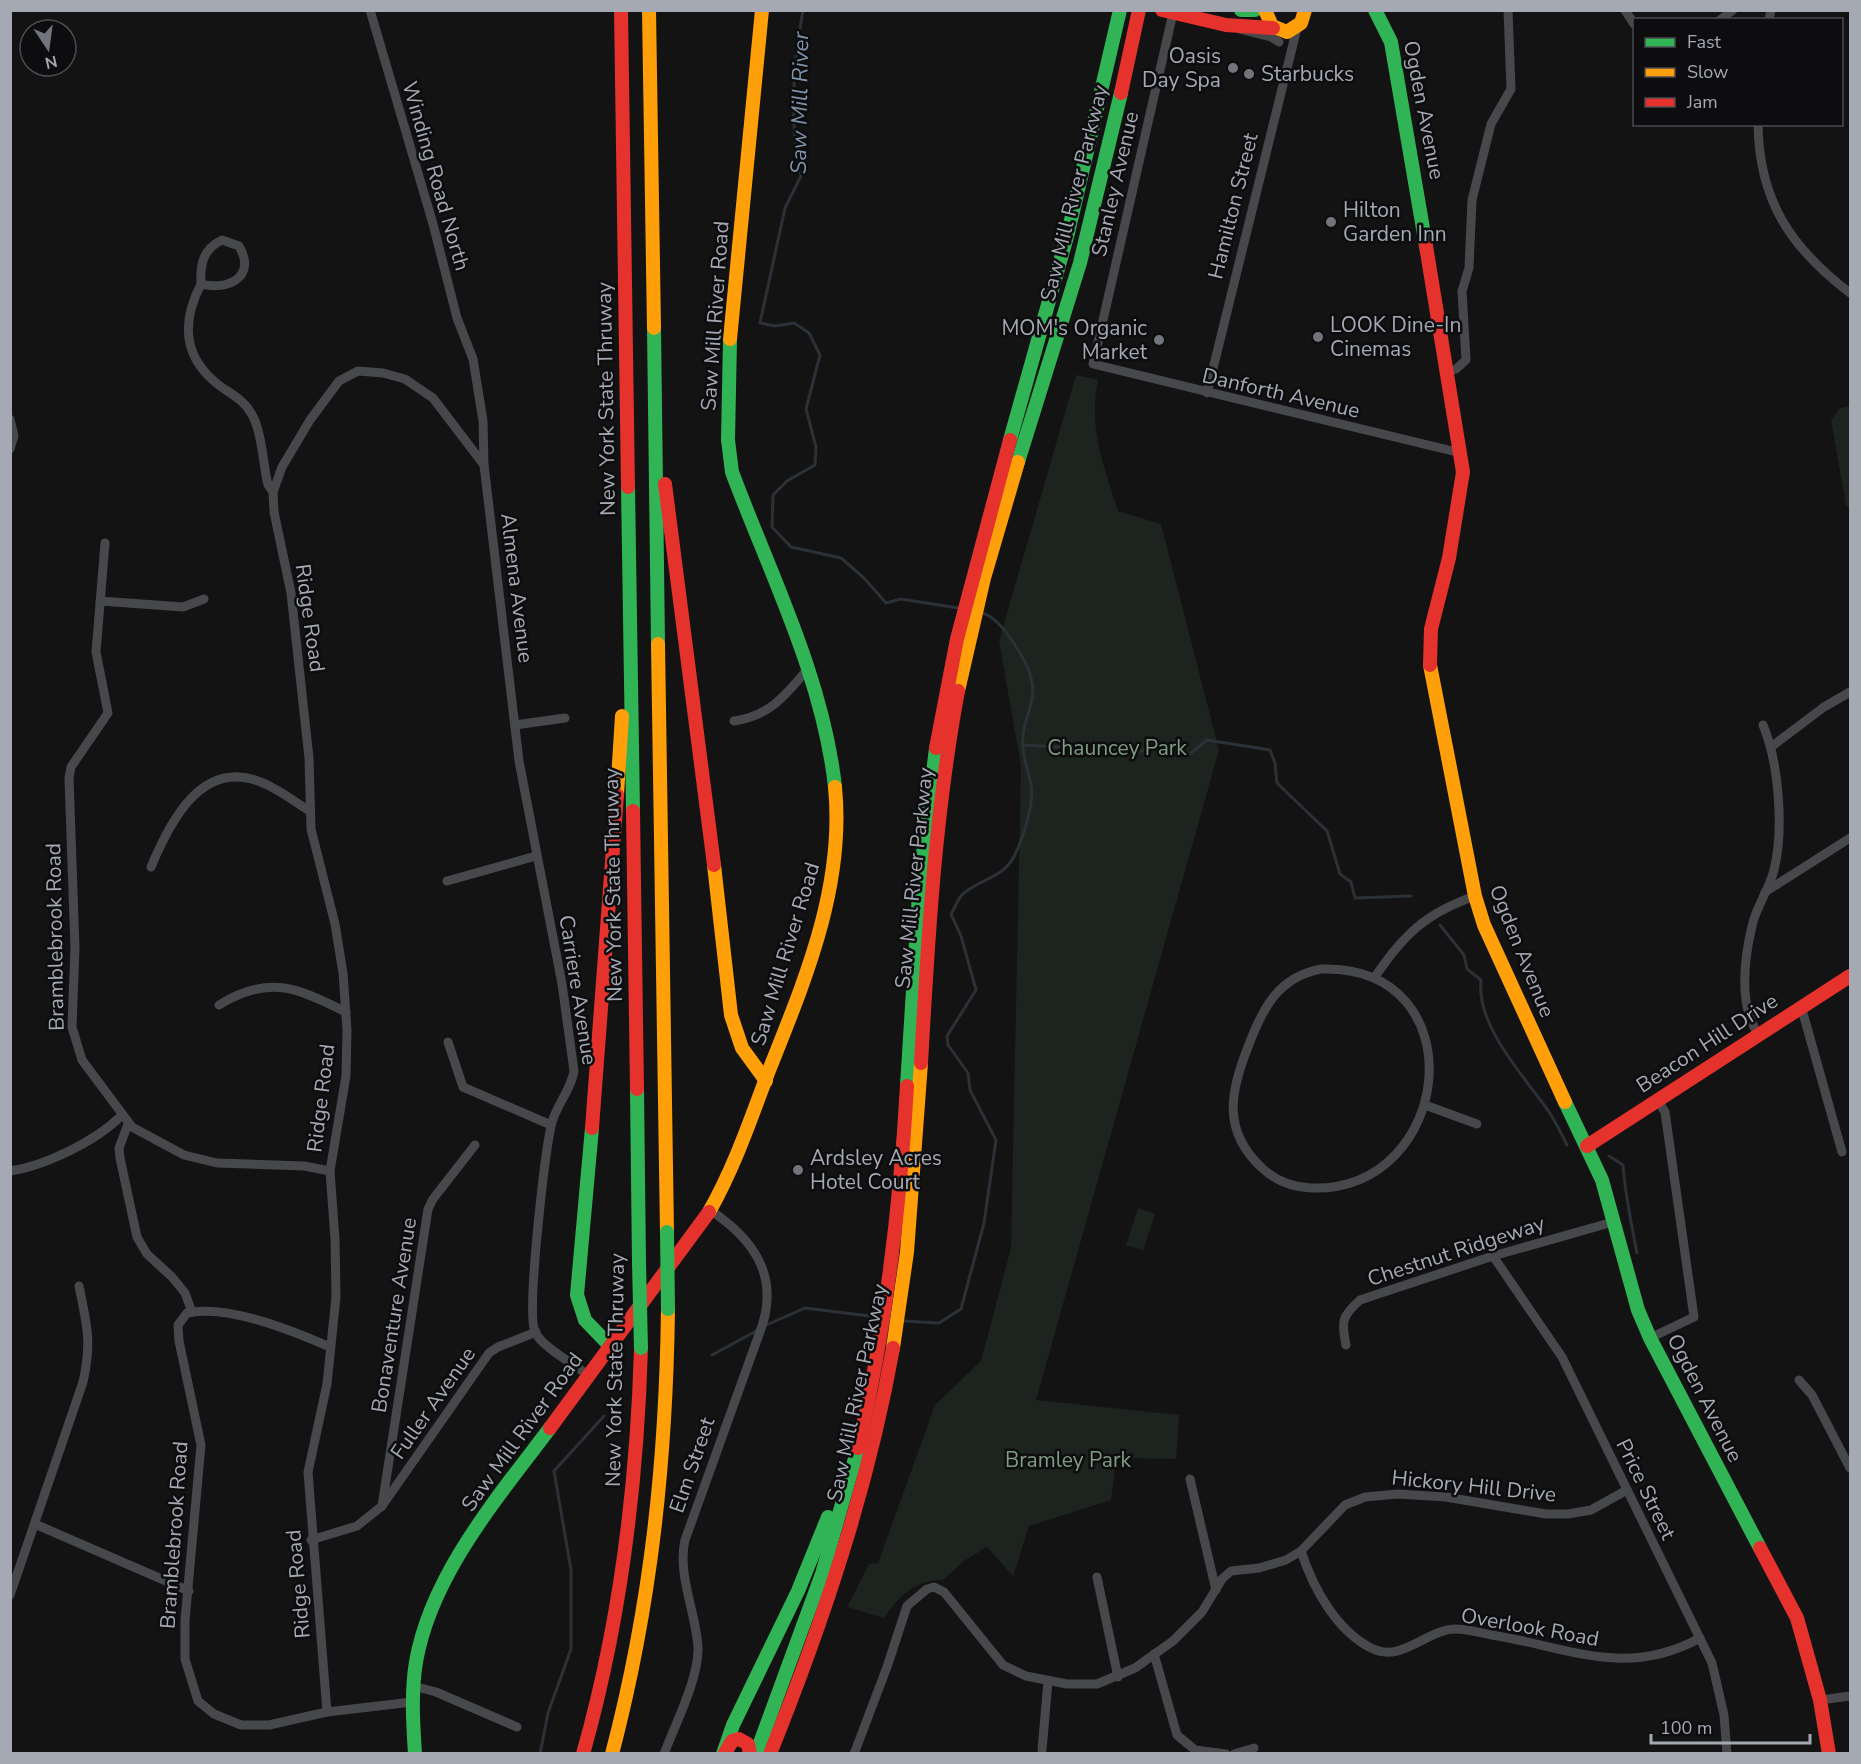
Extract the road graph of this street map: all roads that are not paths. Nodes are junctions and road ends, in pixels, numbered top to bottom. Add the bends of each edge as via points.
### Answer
1 (370, 10) edge
2 (621, 10) edge
3 (649, 10) edge
4 (762, 10) edge
5 (1120, 10) edge
6 (1138, 10) edge
7 (1241, 10) edge
8 (1255, 10) edge
9 (1265, 10) edge
10 (1305, 10) edge
11 (1375, 10) edge
12 (1508, 10) edge
13 (1168, 12) edge
14 (1297, 27) junction
15 (1276, 34) junction
16 (1286, 67) junction
17 (1758, 126) edge
18 (201, 284) junction
19 (1851, 293) edge
20 (470, 351) joint
21 (1093, 364) joint
22 (1449, 372) junction
23 (654, 379) junction
24 (1207, 393) junction
25 (10, 419) edge
26 (10, 449) edge
27 (1461, 453) junction
28 (484, 465) junction
29 (273, 492) junction
30 (105, 543) dead end
31 (973, 596) junction
32 (204, 599) dead end
33 (100, 601) junction
34 (630, 629) junction
35 (806, 671) junction
36 (1851, 692) edge
37 (565, 718) dead end
38 (734, 721) dead end
39 (515, 724) junction
40 (1763, 724) dead end
41 (1771, 747) junction
42 (310, 811) junction
43 (530, 830) joint
44 (1851, 838) edge
45 (536, 856) junction
46 (151, 867) dead end
47 (447, 881) dead end
48 (1766, 892) junction
49 (1475, 896) junction
50 (1851, 976) edge
51 (1375, 977) junction
52 (219, 1005) dead end
53 (1801, 1006) junction
54 (346, 1012) junction
55 (1758, 1034) junction
56 (448, 1042) dead end
57 (766, 1081) junction
58 (1658, 1101) junction
59 (1425, 1105) junction
60 (121, 1116) junction
61 (128, 1124) junction
62 (1477, 1124) dead end
63 (551, 1125) junction
64 (475, 1145) dead end
65 (1587, 1146) junction
66 (1842, 1152) dead end
67 (10, 1171) edge
68 (330, 1171) junction
69 (710, 1210) junction
70 (1613, 1222) junction
71 (1493, 1257) junction
72 (79, 1286) dead end
73 (192, 1312) junction
74 (536, 1332) junction
75 (888, 1337) junction
76 (1650, 1338) junction
77 (1346, 1345) dead end
78 (610, 1346) junction
79 (330, 1347) junction
80 (588, 1375) junction
81 (1798, 1380) dead end
82 (861, 1432) junction
83 (1851, 1468) edge
84 (1190, 1479) dead end
85 (1627, 1490) junction
86 (382, 1506) junction
87 (35, 1524) junction
88 (312, 1540) junction
89 (1301, 1551) junction
90 (1098, 1577) dead end
91 (1216, 1590) junction
92 (189, 1591) junction
93 (10, 1595) edge
94 (1700, 1638) junction
95 (1154, 1654) junction
96 (1118, 1677) junction
97 (1048, 1681) junction
98 (413, 1686) junction
99 (1851, 1696) edge
100 (1820, 1700) junction
101 (412, 1702) junction
102 (327, 1712) junction
103 (518, 1727) dead end
104 (1254, 1748) dead end
105 (1042, 1750) dead end
106 (415, 1754) edge
107 (584, 1754) edge
108 (612, 1754) edge
109 (664, 1754) edge
110 (724, 1754) edge
111 (750, 1754) edge
112 (756, 1754) edge
113 (770, 1754) edge
114 (854, 1754) edge
115 (1226, 1754) edge
116 (1234, 1754) edge
117 (1727, 1754) edge
118 (1829, 1754) edge

1 - 20 street, Winding Road North via 457,318
2 - 34 main road, New York State Thruway
3 - 23 main road
4 - 35 main road, Saw Mill River Road via 728,362 728,440 732,472
5 - 31 main road, Saw Mill River Parkway via 1063,254
6 - 31 main road, Saw Mill River Parkway via 1082,260
7 - 8 main road
9 - 15 main road
10 - 14 main road
11 - 22 main road, Ogden Avenue via 1391,42
12 - 22 street via 1511,89 1491,124 1472,200 1469,268 1462,291 1466,360
13 - 15 main road via 1226,25 1258,25
13 - 21 street, Stanley Avenue
14 - 15 main road
14 - 16 street, Hamilton Street
15 - 16 street
16 - 24 street, Hamilton Street
17 - 19 street via 1765,184 1776,212 1792,239 1823,273
18 - 18 street via 222,286 238,279 244,261 239,246 222,240 212,245 202,262
18 - 29 street via 191,302 187,322 190,347 208,377 246,404 253,415 268,485
20 - 28 street, Almena Avenue via 483,421
21 - 24 street, Danforth Avenue
22 - 27 main road, Ogden Avenue
23 - 57 main road via 730,1008 737,1037
23 - 108 main road, bridge via 668,1309 665,1444 657,1541 637,1655
24 - 27 street, Danforth Avenue
25 - 26 street via 15,436
27 - 49 main road, Ogden Avenue via 1463,472 1429,652 1432,685
28 - 29 street via 433,398 405,379 358,371 339,381 310,420 282,467
28 - 39 street, Almena Avenue
29 - 42 street, Ridge Road via 291,593 309,758
30 - 33 street
31 - 75 main road, Saw Mill River Parkway via 935,748 920,862 894,1304
32 - 33 street via 183,607
33 - 60 street, Bramblebrook Road via 96,652 108,714 71,767 69,778 75,948 72,1027 82,1060
34 - 78 main road via 598,1068 576,1284 582,1319
34 - 107 main road, New York State Thruway, bridge via 641,1348 637,1463 624,1578
35 - 38 street via 782,700 753,718
35 - 57 main road, Saw Mill River Road via 834,780 837,864 813,948
36 - 41 street
37 - 39 street
39 - 43 street, Almena Avenue
40 - 41 street
41 - 48 street via 1778,833 1774,871
42 - 46 street via 258,781 224,778 207,784 188,800 164,837
42 - 54 street, Ridge Road via 317,861 344,973
43 - 45 street, Carriere Avenue
44 - 48 street
45 - 47 street
45 - 63 street, Carriere Avenue via 562,984 574,1071
48 - 55 street via 1752,926 1745,978 1748,1019
49 - 51 street via 1449,905 1422,922 1392,950
49 - 65 main road, Ogden Avenue via 1517,999
50 - 53 main road, Beacon Hill Drive
51 - 59 street via 1407,1004 1422,1027 1429,1045 1431,1071
51 - 59 street via 1354,970 1322,969 1296,977 1274,994 1257,1022 1235,1089 1233,1114 1240,1143 1261,1167 1284,1183 1313,1188 1340,1185 1368,1176 1390,1160 1413,1131
52 - 54 street via 238,993 272,986 304,991
53 - 55 main road, Beacon Hill Drive
53 - 66 street
54 - 68 street, Ridge Road via 346,1076
55 - 58 main road, Beacon Hill Drive
56 - 63 street via 463,1088
57 - 69 main road, Saw Mill River Road via 739,1154
58 - 65 main road, Beacon Hill Drive
58 - 76 street via 1665,1112 1694,1317
59 - 62 street
60 - 61 street, Bramblebrook Road
60 - 67 street via 41,1165
61 - 68 street, Bramblebrook Road via 184,1155 217,1163 304,1166
61 - 73 street via 119,1148 137,1237 147,1254 184,1293
63 - 74 street, Carriere Avenue via 535,1270
64 - 86 street, Bonaventure Avenue via 429,1209
65 - 70 main road, Ogden Avenue via 1602,1180
68 - 79 street, Ridge Road via 336,1297
69 - 78 main road, Saw Mill River Road
69 - 109 street, Elm Street via 734,1225 753,1246 764,1275 766,1306 685,1540 683,1559 698,1654
70 - 71 street, Chestnut Ridgeway
70 - 76 main road, Ogden Avenue
71 - 77 street, Chestnut Ridgeway via 1360,1300 1345,1313 1342,1327
71 - 85 street, Price Street via 1562,1356
72 - 87 street via 89,1354
73 - 79 street via 201,1310 276,1324
73 - 92 street, Bramblebrook Road via 178,1325 201,1445
74 - 80 street via 545,1345
74 - 86 street, Fuller Avenue via 489,1353
75 - 82 main road, Saw Mill River Parkway
75 - 113 main road, Saw Mill River Parkway via 871,1446 842,1550
76 - 100 main road, Ogden Avenue via 1797,1618
78 - 80 main road, Saw Mill River Road
79 - 88 street, Ridge Road via 327,1384 308,1472
80 - 98 main road, Saw Mill River Road via 484,1520 443,1588 418,1648
81 - 83 street via 1812,1395
82 - 110 main road via 802,1583 736,1718
82 - 112 main road, Saw Mill River Parkway via 809,1610
84 - 91 street
85 - 89 street, Hickory Hill Drive via 1591,1510 1568,1514 1546,1514 1446,1497 1365,1497 1345,1505
85 - 94 street, Price Street
86 - 88 street, Fuller Avenue via 357,1526
87 - 92 street
87 - 93 street
88 - 102 street, Ridge Road
89 - 91 street, Hickory Hill Drive via 1259,1568 1231,1571
89 - 94 street, Overlook Road via 1330,1611 1350,1634 1373,1649 1392,1653 1414,1646 1429,1635 1456,1629 1522,1639 1598,1659 1635,1659 1681,1648
90 - 96 street
91 - 95 street, Hickory Hill Drive via 1202,1612
92 - 102 street, Bramblebrook Road via 185,1659 198,1701 214,1714 241,1725 269,1725
94 - 117 street, Price Street via 1719,1690
95 - 96 street, Hickory Hill Drive
95 - 115 street via 1177,1735 1195,1750
96 - 97 street, Hickory Hill Drive via 1097,1684
97 - 105 street
97 - 114 street, Hickory Hill Drive via 1004,1665 944,1592 934,1587 920,1592 907,1606
98 - 101 main road, Saw Mill River Road
98 - 103 street
99 - 100 street
100 - 118 main road, Ogden Avenue
101 - 102 street, Bramblebrook Road
101 - 106 main road, Saw Mill River Road
104 - 116 street
110 - 111 main road via 732,1741 739,1739 748,1744

